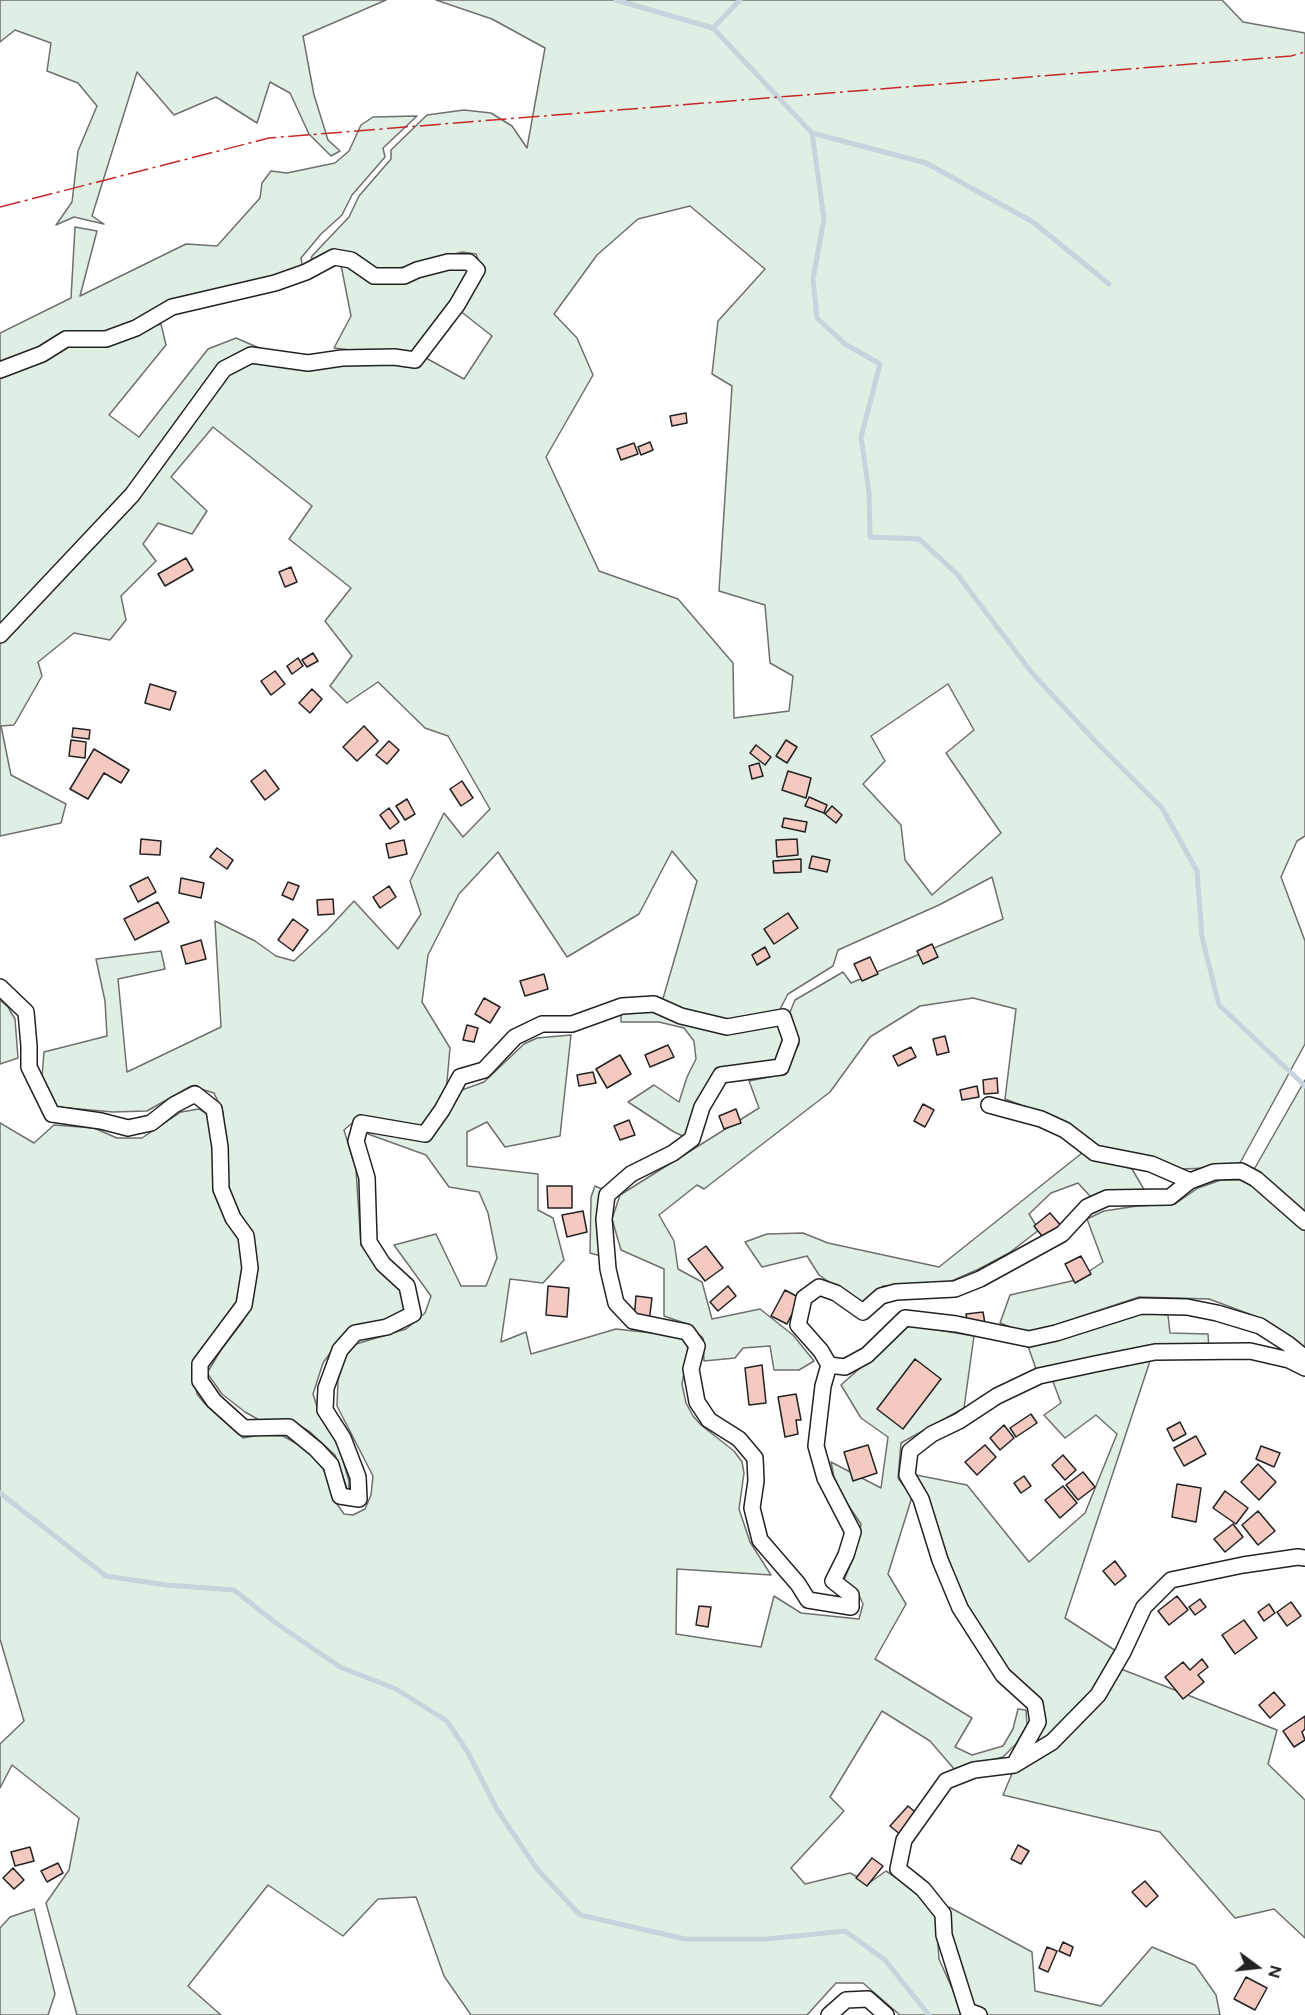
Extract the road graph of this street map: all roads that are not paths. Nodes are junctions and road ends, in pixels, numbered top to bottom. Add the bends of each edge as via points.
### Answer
1 (0, 370) edge
2 (0, 634) edge
3 (0, 987) edge
4 (989, 1105) dead end
5 (1190, 1182) junction
6 (1305, 1222) edge
7 (1305, 1358) edge
8 (829, 1365) junction
9 (1305, 1368) edge
10 (1305, 1558) edge
11 (1014, 1765) junction
12 (829, 2015) edge
13 (886, 2015) edge
14 (979, 2015) edge

1 - 2 street via 42,354 66,339 106,339 172,307 275,283 334,257 351,260 374,276 404,276 448,262 470,262 477,270 457,305 415,360 342,358 308,363 251,355 224,369 132,495
3 - 8 street via 26,1012 29,1067 52,1114 128,1128 151,1123 195,1094 214,1109 221,1189 233,1218 246,1236 250,1268 244,1305 200,1364 200,1381 214,1401 244,1428 289,1427 316,1449 331,1465 340,1496 359,1499 358,1477 343,1438 325,1410 326,1388 340,1350 356,1333 387,1327 413,1314 407,1286 383,1264 369,1242 367,1178 356,1141 361,1123 425,1134 460,1077 484,1070 515,1037 542,1024 572,1024 622,1006 654,1004 681,1016 727,1027 783,1017 791,1040 781,1067 721,1075 702,1107 692,1140 631,1174 608,1195 604,1219 608,1269 616,1303 633,1322 687,1332 697,1346 691,1369 697,1402 709,1420 739,1439 755,1458 752,1508 759,1540 808,1600 851,1607 852,1594 833,1581 853,1532 825,1478 816,1446
4 - 5 street via 1041,1119 1065,1130 1095,1153 1151,1164
5 - 6 street via 1214,1172 1241,1171 1256,1179
5 - 8 street via 1170,1197 1107,1198 1087,1207 1062,1234 955,1289 896,1292 881,1296 863,1312 836,1293 819,1287 804,1298 798,1324
7 - 8 street via 1260,1326 1187,1307 1141,1306 1029,1339 905,1318 867,1355 845,1367
9 - 11 street via 1289,1360 1250,1352 1155,1352 1095,1364 1039,1376 932,1434 910,1452 907,1475 921,1499 960,1608 1004,1675 1035,1704 1038,1722
10 - 11 street via 1243,1565 1171,1581 1144,1607 1098,1695 1052,1742
11 - 14 street via 974,1770 946,1781 904,1840 898,1869 923,1889 943,1914 944,1935 968,2011
12 - 13 street via 846,2000 868,1999

